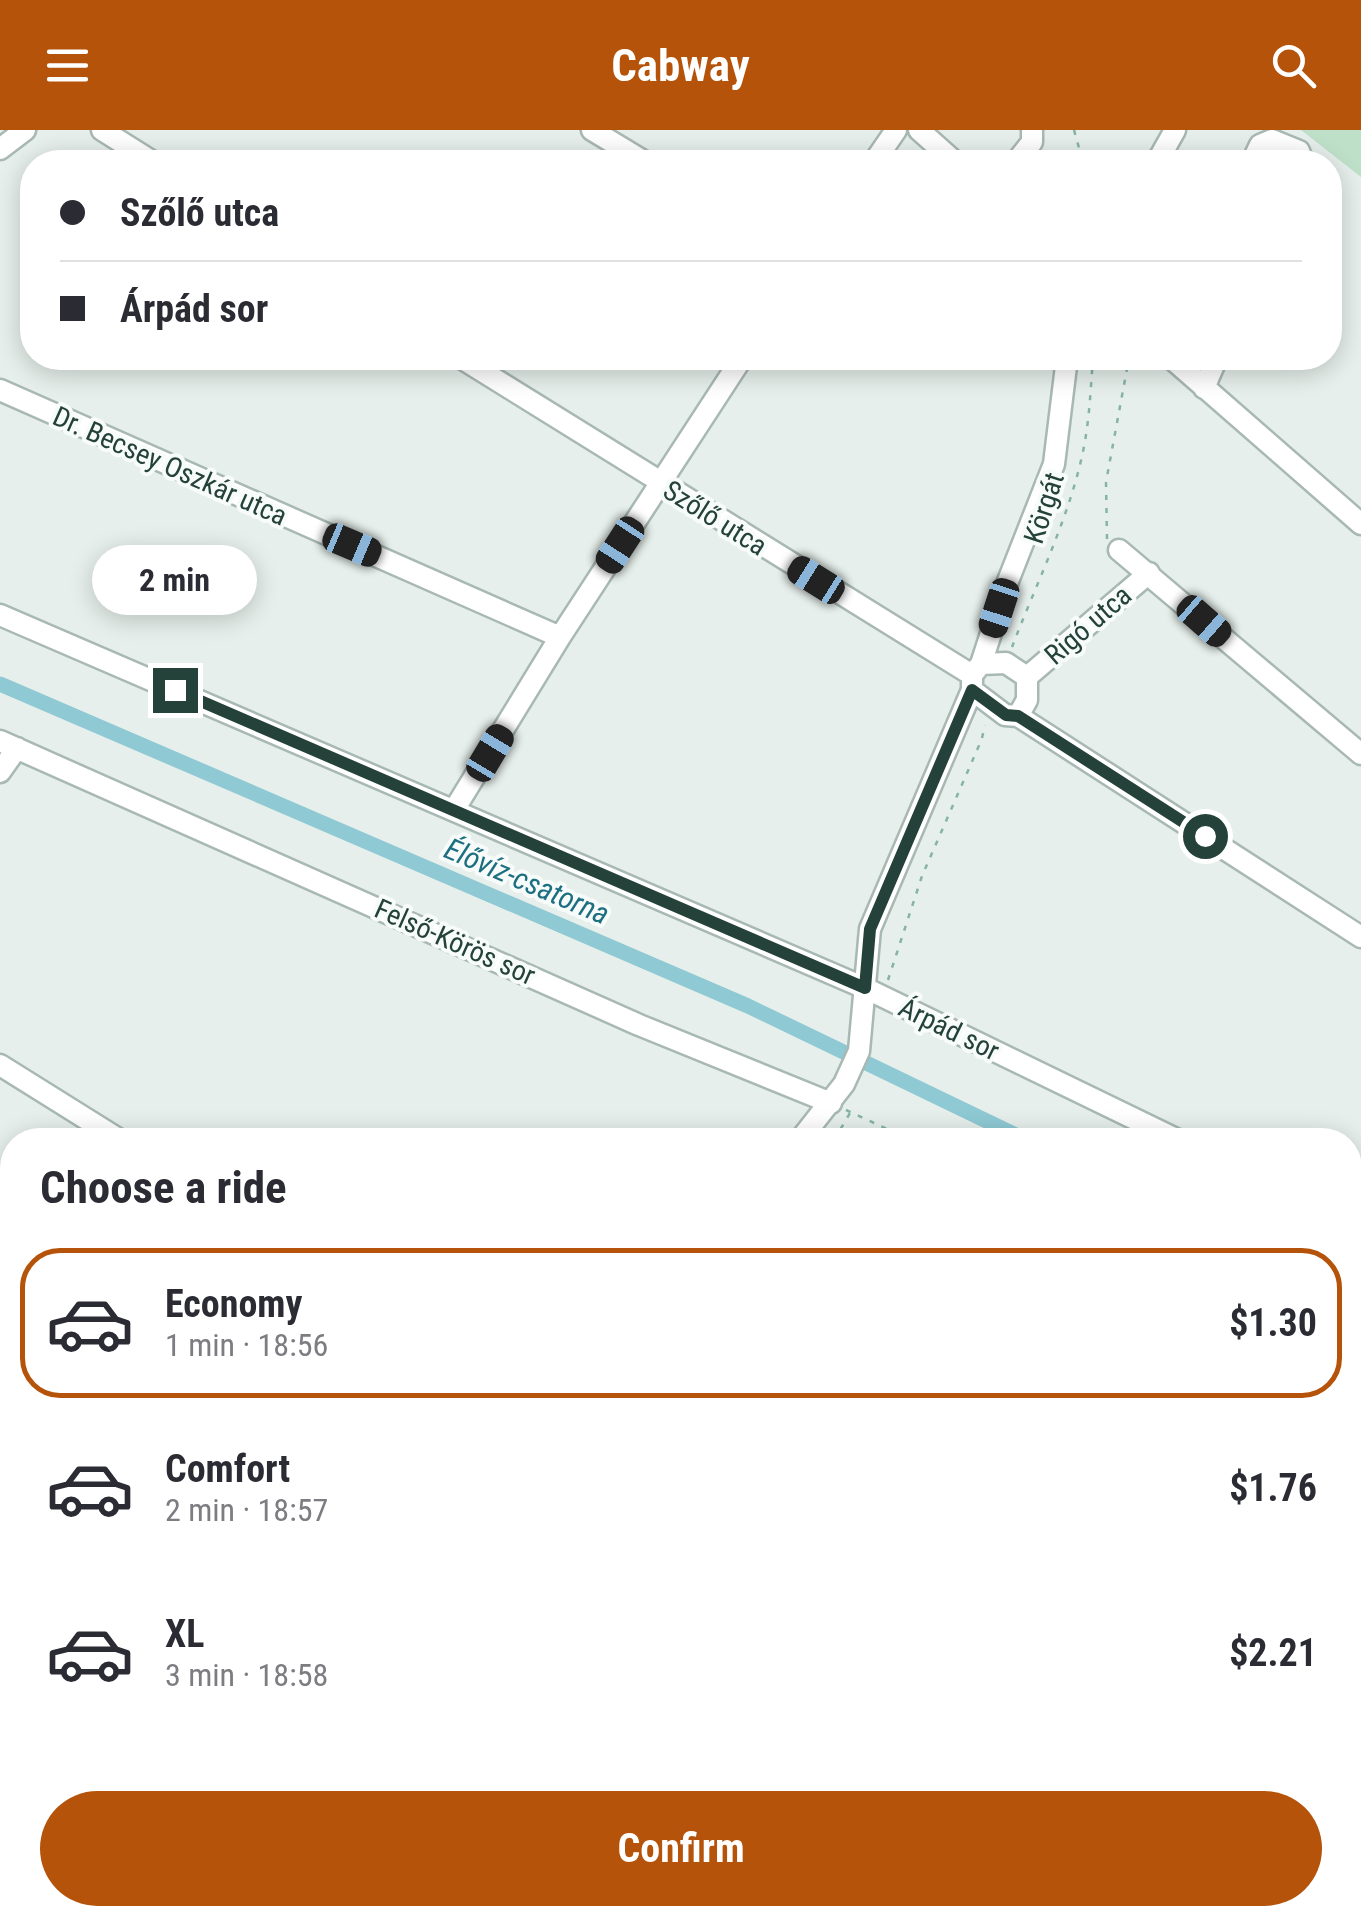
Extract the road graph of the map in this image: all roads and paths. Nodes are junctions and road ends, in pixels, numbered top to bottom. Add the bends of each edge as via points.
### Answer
1 (25, 130) edge
2 (102, 130) edge
3 (592, 130) edge
4 (920, 130) edge
5 (0, 150) edge
6 (134, 150) edge
7 (625, 150) edge
8 (942, 150) edge
9 (1258, 150) edge
10 (1296, 150) edge
11 (480, 370) edge
12 (734, 370) edge
13 (1066, 370) edge
14 (1093, 370) edge
15 (1127, 370) edge
16 (1184, 370) edge
17 (1212, 370) edge
18 (1204, 388) junction
19 (0, 390) edge
20 (659, 484) junction
21 (1361, 524) edge
22 (1118, 550) joint
23 (1148, 573) junction
24 (0, 616) edge
25 (560, 638) junction
26 (1006, 664) junction
27 (975, 677) junction
28 (1027, 677) junction
29 (1018, 716) junction
30 (982, 738) dead end
31 (8, 744) edge
32 (1361, 754) edge
33 (0, 772) edge
34 (454, 810) junction
35 (1361, 936) edge
36 (888, 980) dead end
37 (865, 988) junction
38 (0, 1065) edge
39 (831, 1102) junction
40 (851, 1112) junction
41 (101, 1128) edge
42 (810, 1128) edge
43 (842, 1128) edge
44 (885, 1128) edge
45 (1153, 1128) edge

1 - 5 street
2 - 6 street
3 - 7 street
4 - 8 street
9 - 10 street via 1272,140
11 - 20 street, Szőlő utca
12 - 20 street
13 - 27 street via 1054,464
14 - 26 path, Körgát via 1076,473
15 - 22 path via 1106,482 1107,540
16 - 18 street
17 - 18 street
18 - 21 street
19 - 25 street, Dr. Becsey Oszkár utca
20 - 25 street
20 - 27 street, Szőlő utca
22 - 23 street, Rigó utca
23 - 28 street, Rigó utca
23 - 32 street, Rigó utca
24 - 34 street, Árpád sor
25 - 34 street
26 - 27 street
26 - 28 street
27 - 29 street, Szőlő utca via 1006,715
27 - 37 street via 870,929
28 - 29 street
29 - 35 street, Szőlő utca
30 - 36 path via 922,876
31 - 33 street
31 - 39 street, Felső-Körös sor via 639,1025
34 - 37 street, Árpád sor
37 - 39 street via 859,1051
37 - 45 street, Árpád sor
38 - 41 street
39 - 40 path
39 - 42 street
40 - 43 path
40 - 44 path

